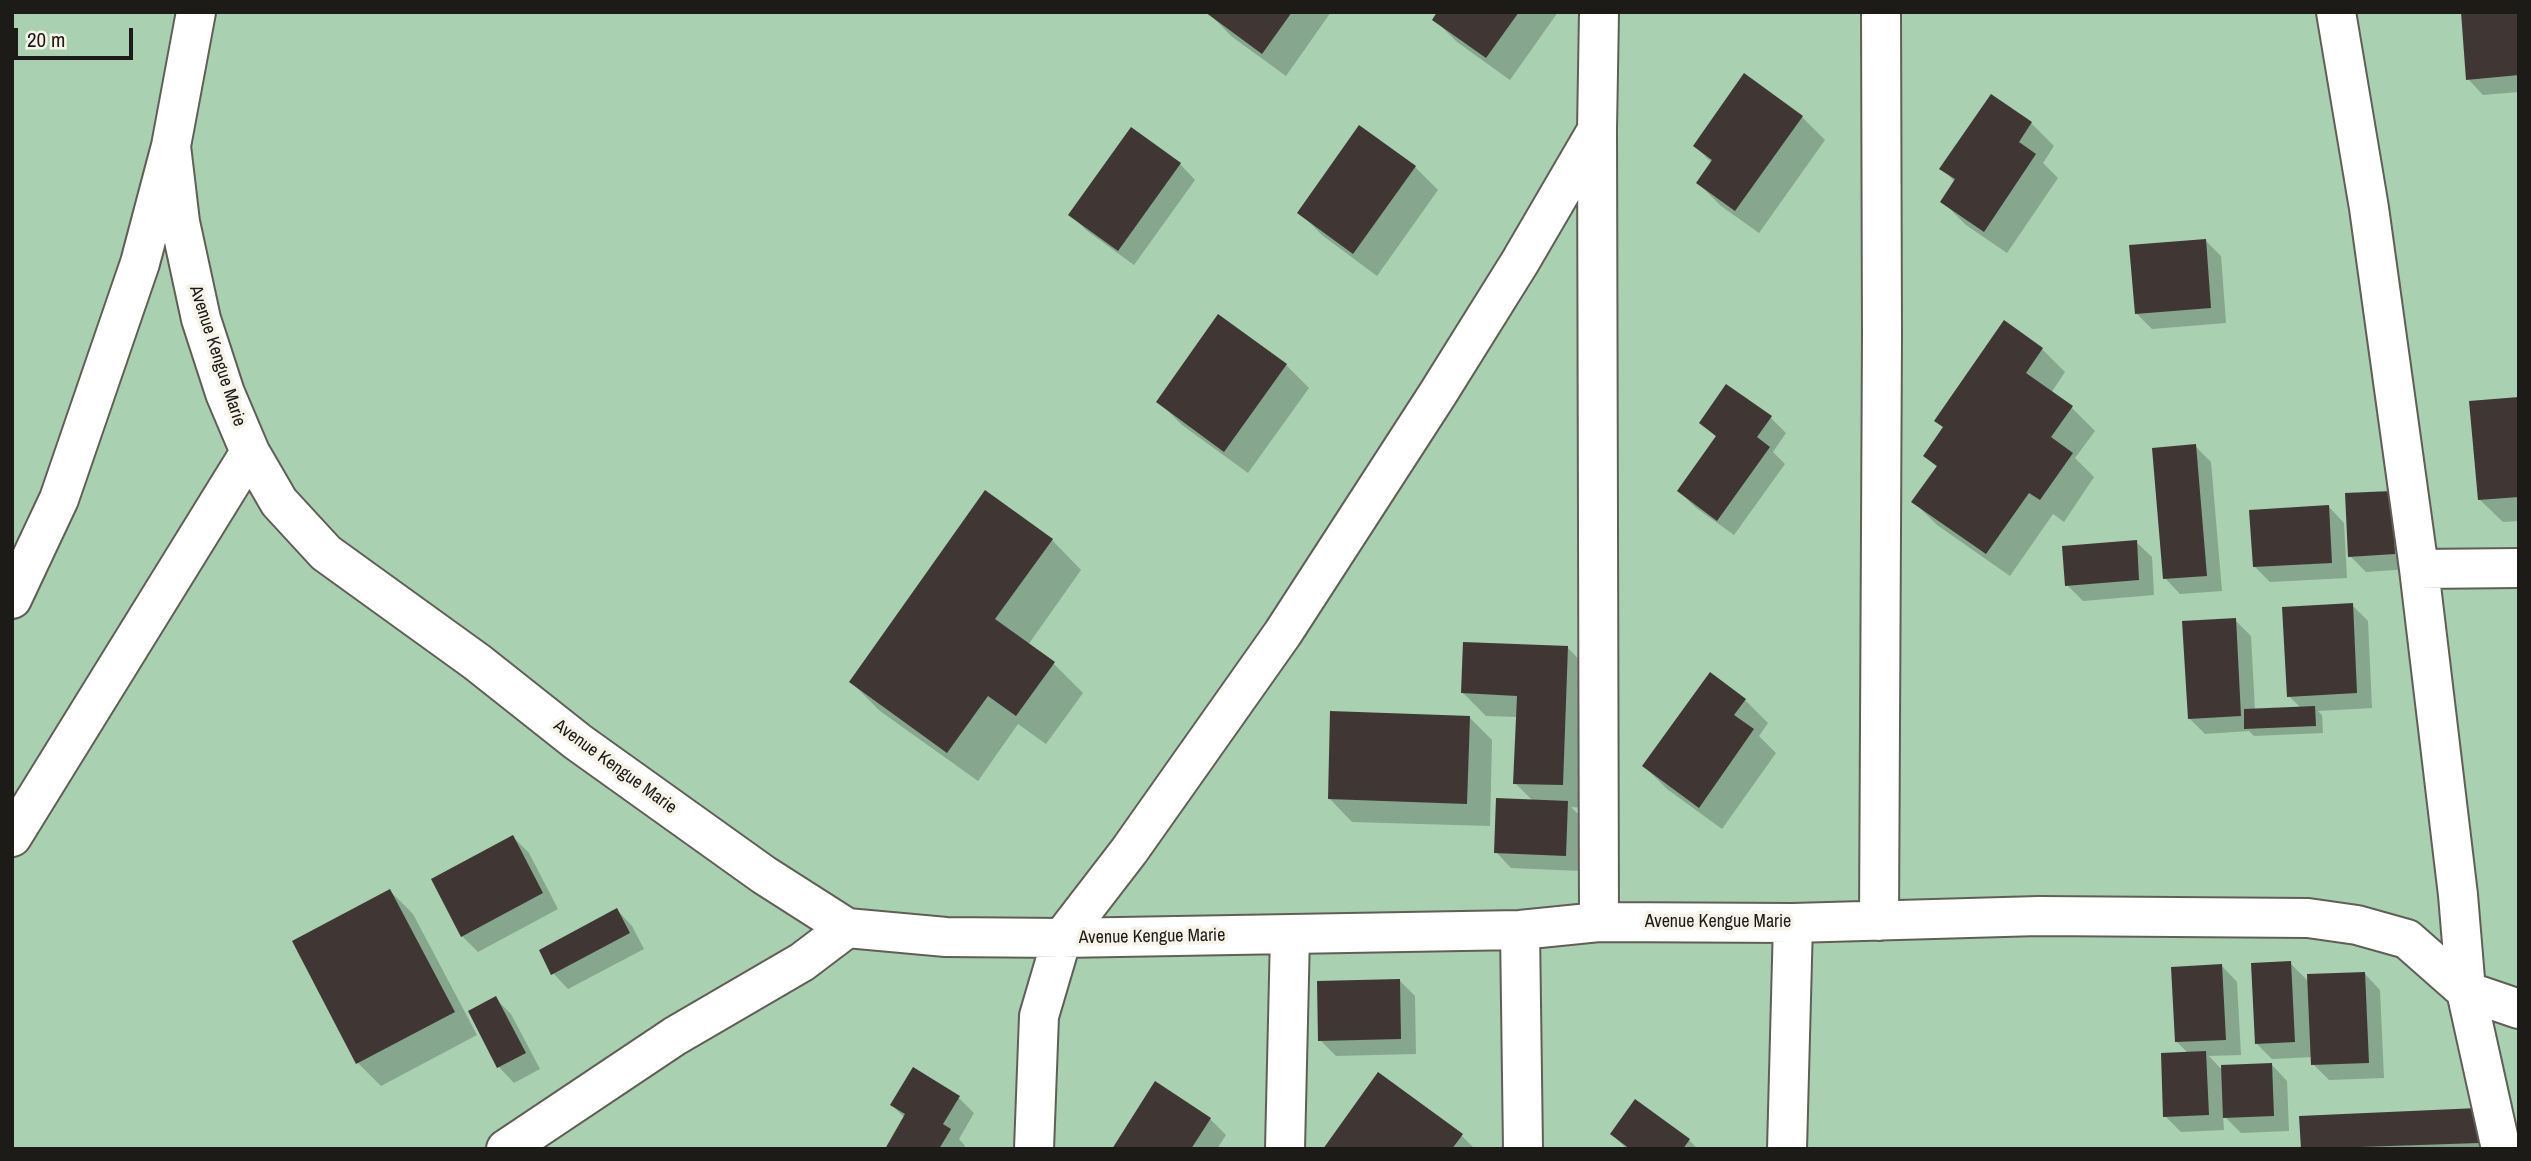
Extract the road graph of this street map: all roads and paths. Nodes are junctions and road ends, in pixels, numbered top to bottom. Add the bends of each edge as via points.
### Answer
1 (196, 12) edge
2 (1599, 12) edge
3 (1881, 12) edge
4 (2336, 12) edge
5 (1597, 130) junction
6 (171, 146) junction
7 (250, 452) junction
8 (2519, 568) edge
9 (2420, 569) junction
10 (12, 599) edge
11 (12, 837) edge
12 (1879, 921) junction
13 (1599, 922) junction
14 (1793, 923) junction
15 (846, 928) junction
16 (1520, 930) junction
17 (1290, 935) junction
18 (1062, 938) junction
19 (2466, 991) junction
20 (2519, 1009) edge
21 (506, 1149) edge
22 (1034, 1149) edge
23 (1284, 1149) edge
24 (1523, 1149) edge
25 (1787, 1149) edge
26 (2501, 1149) edge

1 - 6 street
2 - 5 street
3 - 12 street
4 - 9 street
5 - 13 street
5 - 18 street via 1437,396 1283,633
6 - 7 street, Avenue Kengue Marie via 180,222 201,319
6 - 10 street via 140,263 59,499
7 - 11 street
7 - 15 street, Avenue Kengue Marie via 279,502 326,553 578,742
8 - 9 street
9 - 19 street
12 - 14 street, Avenue Kengue Marie
12 - 19 street, Avenue Kengue Marie via 2039,916 2308,918 2407,939
13 - 14 street, Avenue Kengue Marie
13 - 16 street, Avenue Kengue Marie
14 - 25 street
15 - 18 street, Avenue Kengue Marie via 946,937
15 - 21 street via 802,962 675,1036
16 - 17 street, Avenue Kengue Marie
16 - 24 street
17 - 18 street, Avenue Kengue Marie
17 - 23 street
18 - 22 street via 1039,1016
19 - 20 street, Avenue Kengue Marie
19 - 26 street

